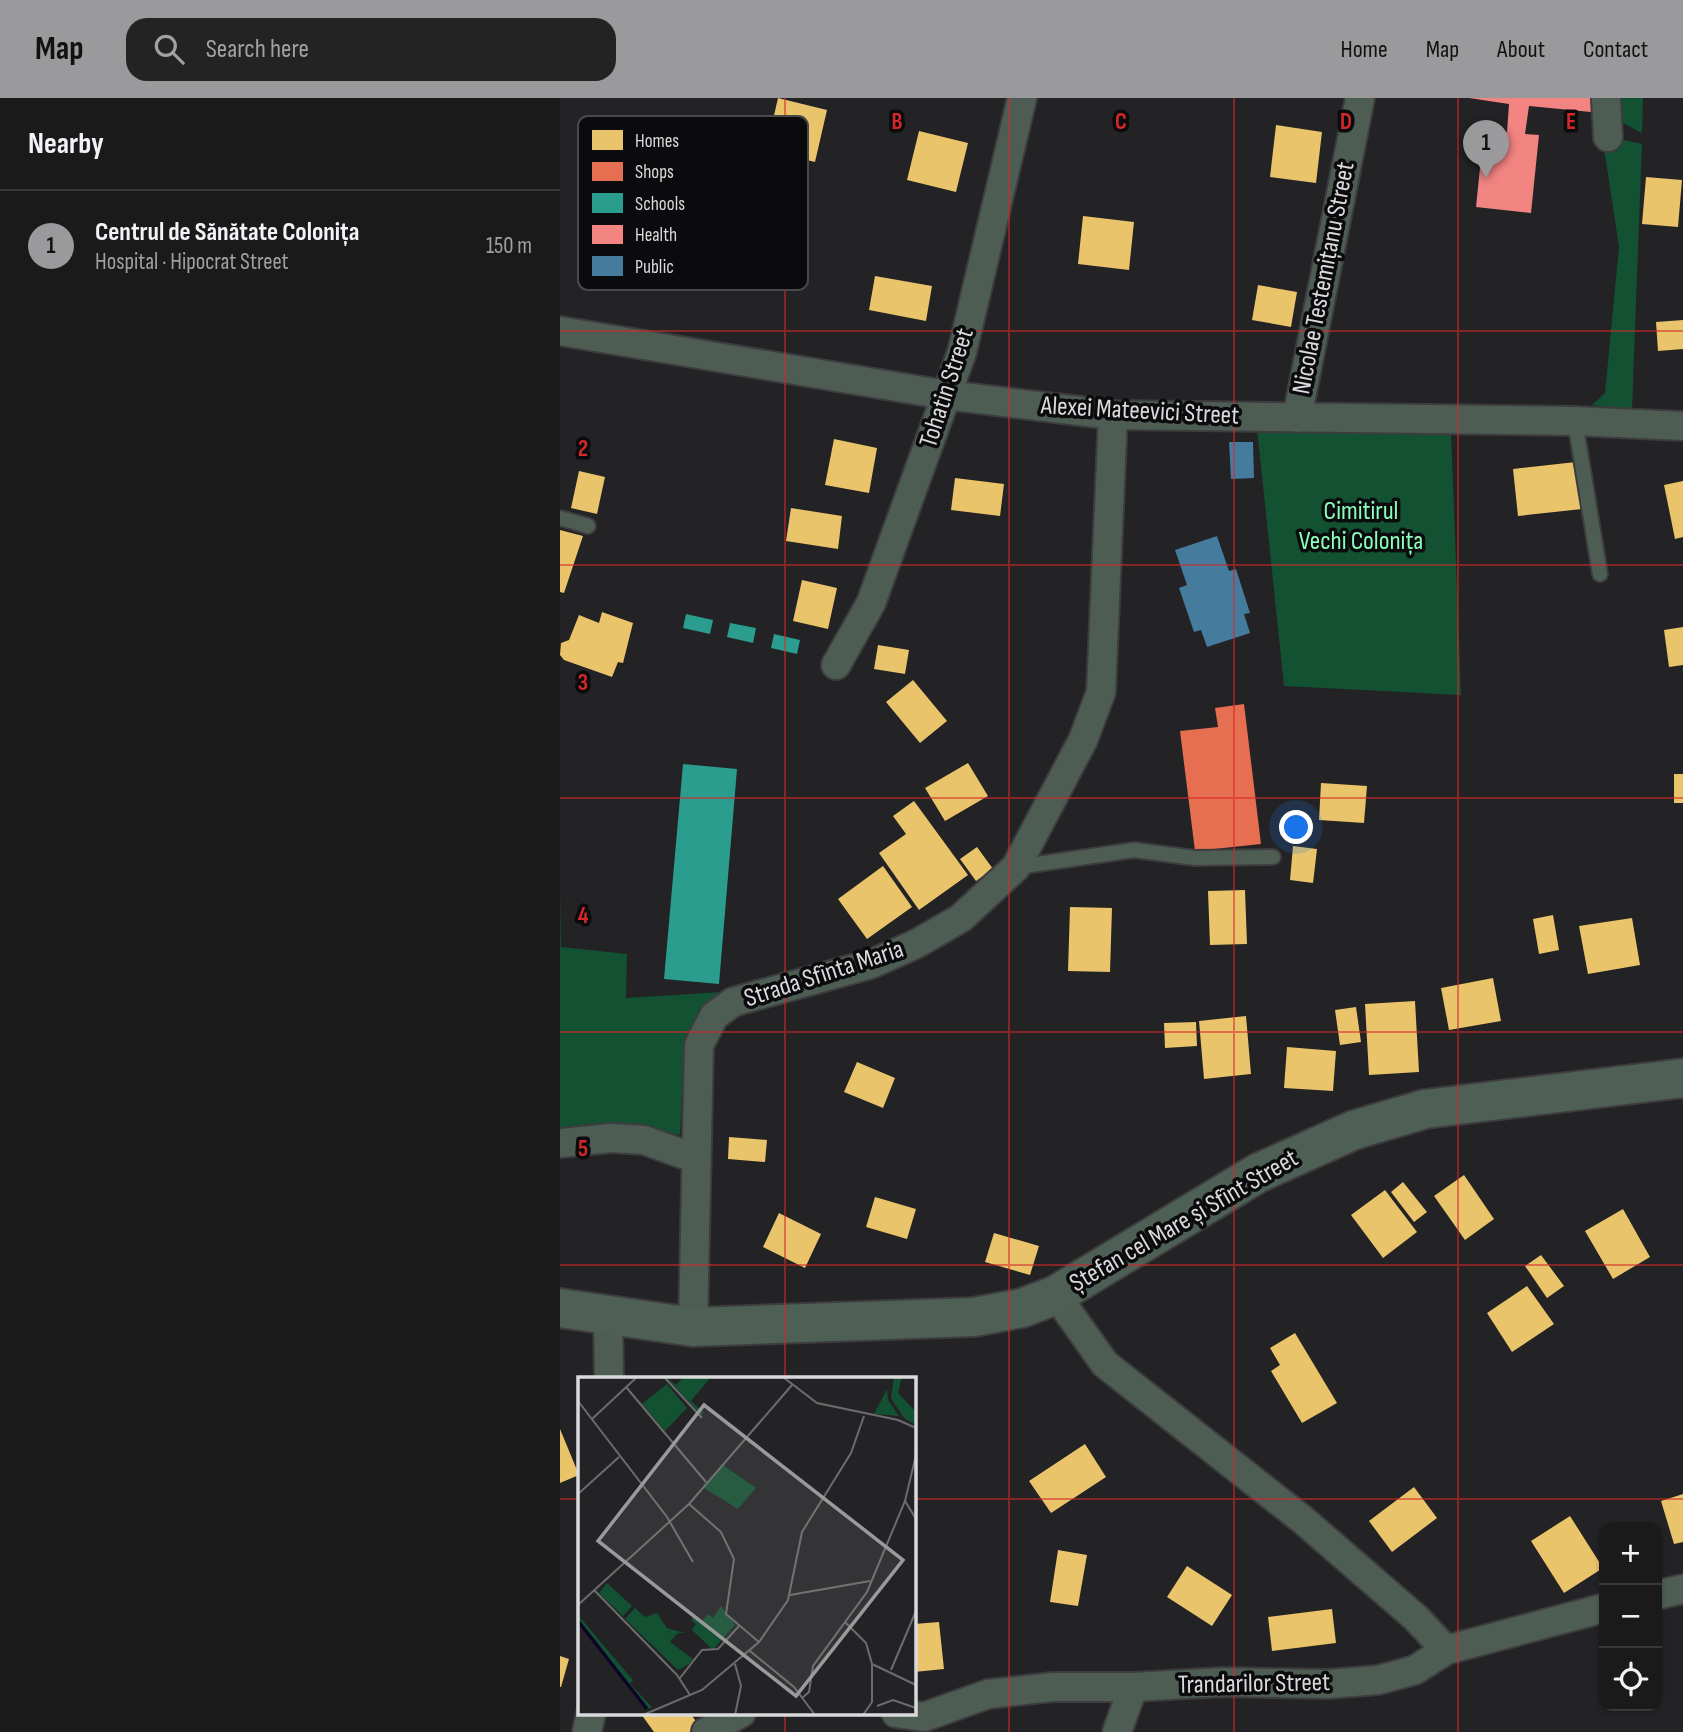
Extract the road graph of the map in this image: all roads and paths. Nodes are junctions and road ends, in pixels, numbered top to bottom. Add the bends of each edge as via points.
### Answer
1 (1022, 98) edge
2 (1360, 98) edge
3 (1606, 98) edge
4 (1608, 137) dead end
5 (560, 331) edge
6 (946, 395) junction
7 (1113, 415) junction
8 (1297, 418) junction
9 (1575, 421) junction
10 (1683, 426) edge
11 (560, 518) edge
12 (588, 526) dead end
13 (1600, 574) dead end
14 (836, 665) dead end
15 (1273, 857) dead end
16 (1016, 867) junction
17 (1683, 1078) edge
18 (560, 1143) edge
19 (694, 1158) junction
20 (1056, 1295) junction
21 (560, 1308) edge
22 (608, 1317) junction
23 (693, 1327) junction
24 (609, 1377) edge
25 (1683, 1589) edge
26 (1662, 1594) edge
27 (1599, 1609) edge
28 (1446, 1650) junction
29 (1133, 1687) junction
30 (592, 1714) edge
31 (739, 1714) edge
32 (903, 1714) edge
33 (587, 1732) edge
34 (706, 1732) edge
35 (1117, 1732) edge

1 - 6 street, Tohatin Street via 962,352
2 - 8 street, Nicolae Testemițanu Street
3 - 4 street
5 - 6 street, Alexei Mateevici Street
6 - 7 street, Alexei Mateevici Street
6 - 14 street, Tohatin Street via 871,603
7 - 8 street, Alexei Mateevici Street
7 - 16 street, Strada Sfînta Maria via 1101,692 1083,740
8 - 9 street, Alexei Mateevici Street
9 - 10 street, Alexei Mateevici Street
9 - 13 lane
11 - 12 lane
15 - 16 lane via 1195,858 1133,850
16 - 19 street, Strada Sfînta Maria via 961,918 916,944 871,964 733,1002 714,1016 699,1045
17 - 20 street, Ștefan cel Mare și Sfînt Street via 1425,1109 1354,1130 1258,1172
18 - 19 street via 644,1140
19 - 23 street, Strada Sfînta Maria
20 - 23 street, Ștefan cel Mare și Sfînt Street via 1022,1308 974,1317
20 - 28 street, Ștefan cel Mare și Sfînt Street via 1105,1364 1303,1520
21 - 22 street, Ștefan cel Mare și Sfînt Street
22 - 23 street, Ștefan cel Mare și Sfînt Street
22 - 24 street
25 - 26 street
27 - 28 street, Trandarilor Street
28 - 29 street, Trandarilor Street via 1415,1670 1377,1680
29 - 32 street, Trandarilor Street via 1001,1692 924,1717
29 - 35 street
30 - 33 street
31 - 34 street

